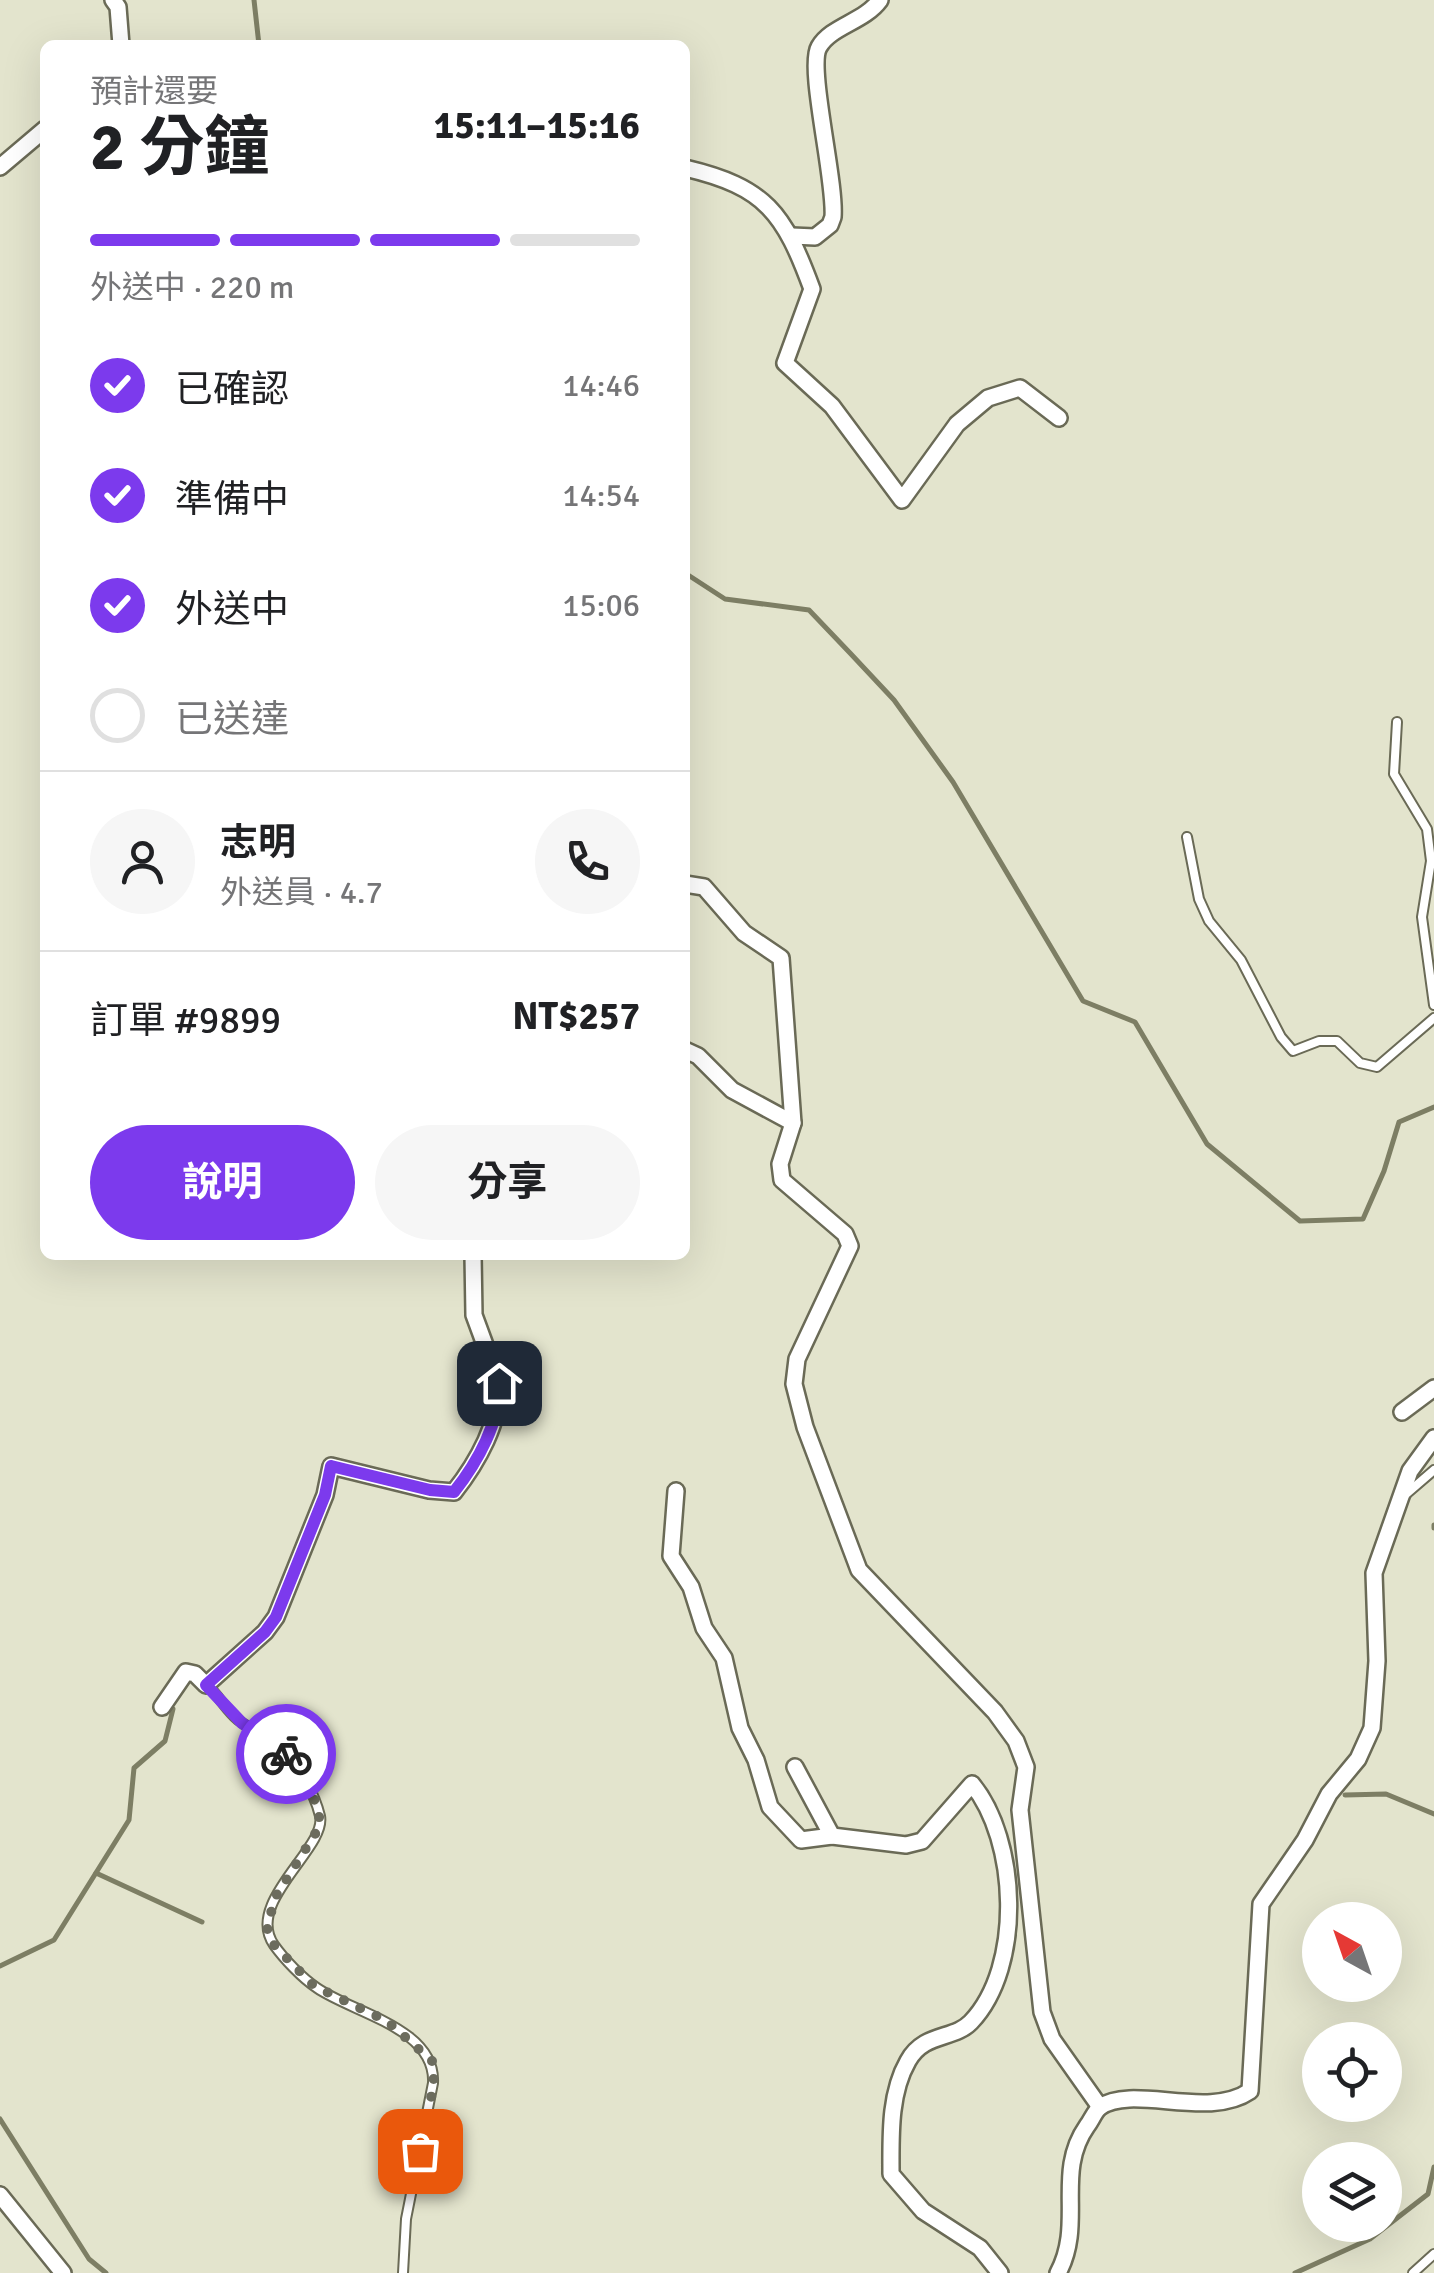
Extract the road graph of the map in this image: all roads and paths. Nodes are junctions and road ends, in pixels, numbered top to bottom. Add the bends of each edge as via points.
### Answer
1 (113, 0) edge
2 (880, 0) edge
3 (120, 40) edge
4 (40, 133) edge
5 (0, 167) edge
6 (690, 169) edge
7 (792, 236) junction
8 (1059, 418) dead end
9 (1398, 722) dead end
10 (1187, 837) dead end
11 (690, 885) edge
12 (1434, 1005) edge
13 (1434, 1018) edge
14 (690, 1052) edge
15 (793, 1123) junction
16 (473, 1260) edge
17 (1434, 1388) edge
18 (1402, 1412) dead end
19 (1434, 1438) edge
20 (1434, 1470) edge
21 (676, 1491) dead end
22 (1397, 1501) junction
23 (206, 1685) junction
24 (162, 1707) dead end
25 (795, 1767) dead end
26 (832, 1836) junction
27 (1100, 2107) junction
28 (0, 2196) edge
29 (1434, 2254) edge
30 (62, 2273) edge
31 (404, 2273) edge
32 (1000, 2273) edge
33 (1058, 2273) edge
34 (1413, 2273) edge

1 - 3 street
2 - 7 street via 828,36 816,54 832,217 816,237
4 - 5 street
6 - 7 street via 744,186
7 - 8 street via 812,289 785,364 832,406 902,500 957,424 988,398 1020,388
9 - 12 lane via 1394,774 1427,829 1422,916
10 - 13 lane via 1209,920 1241,960 1293,1051 1338,1041 1360,1063 1377,1067
11 - 15 street via 704,887 744,933 781,958
14 - 15 street via 732,1090
15 - 27 street via 782,1180 837,1224 850,1246 794,1369 805,1428 859,1570 996,1712 1016,1742 1026,1768 1020,1810 1042,2012 1052,2039
16 - 23 street via 474,1315 500,1394 471,1470 454,1492 331,1466 276,1617
17 - 18 street
19 - 22 street
20 - 22 lane
21 - 26 street via 671,1556 724,1658 740,1728 770,1807 801,1840
22 - 27 street via 1374,1573 1372,1728 1260,1904 1250,2090 1182,2105 1129,2099
23 - 24 street via 186,1672
23 - 31 lane via 242,1723 288,1756 320,1816 315,1838 276,1896 267,1926 274,1945 314,1986 387,2021 434,2064 406,2219
25 - 26 street
26 - 32 street via 922,1841 972,1784 988,1804 1009,1874 1006,1944 995,1983 970,2024 925,2041 908,2060 892,2112 891,2174 924,2211 980,2248
27 - 33 street via 1069,2166 1072,2226
28 - 30 street
29 - 34 lane

